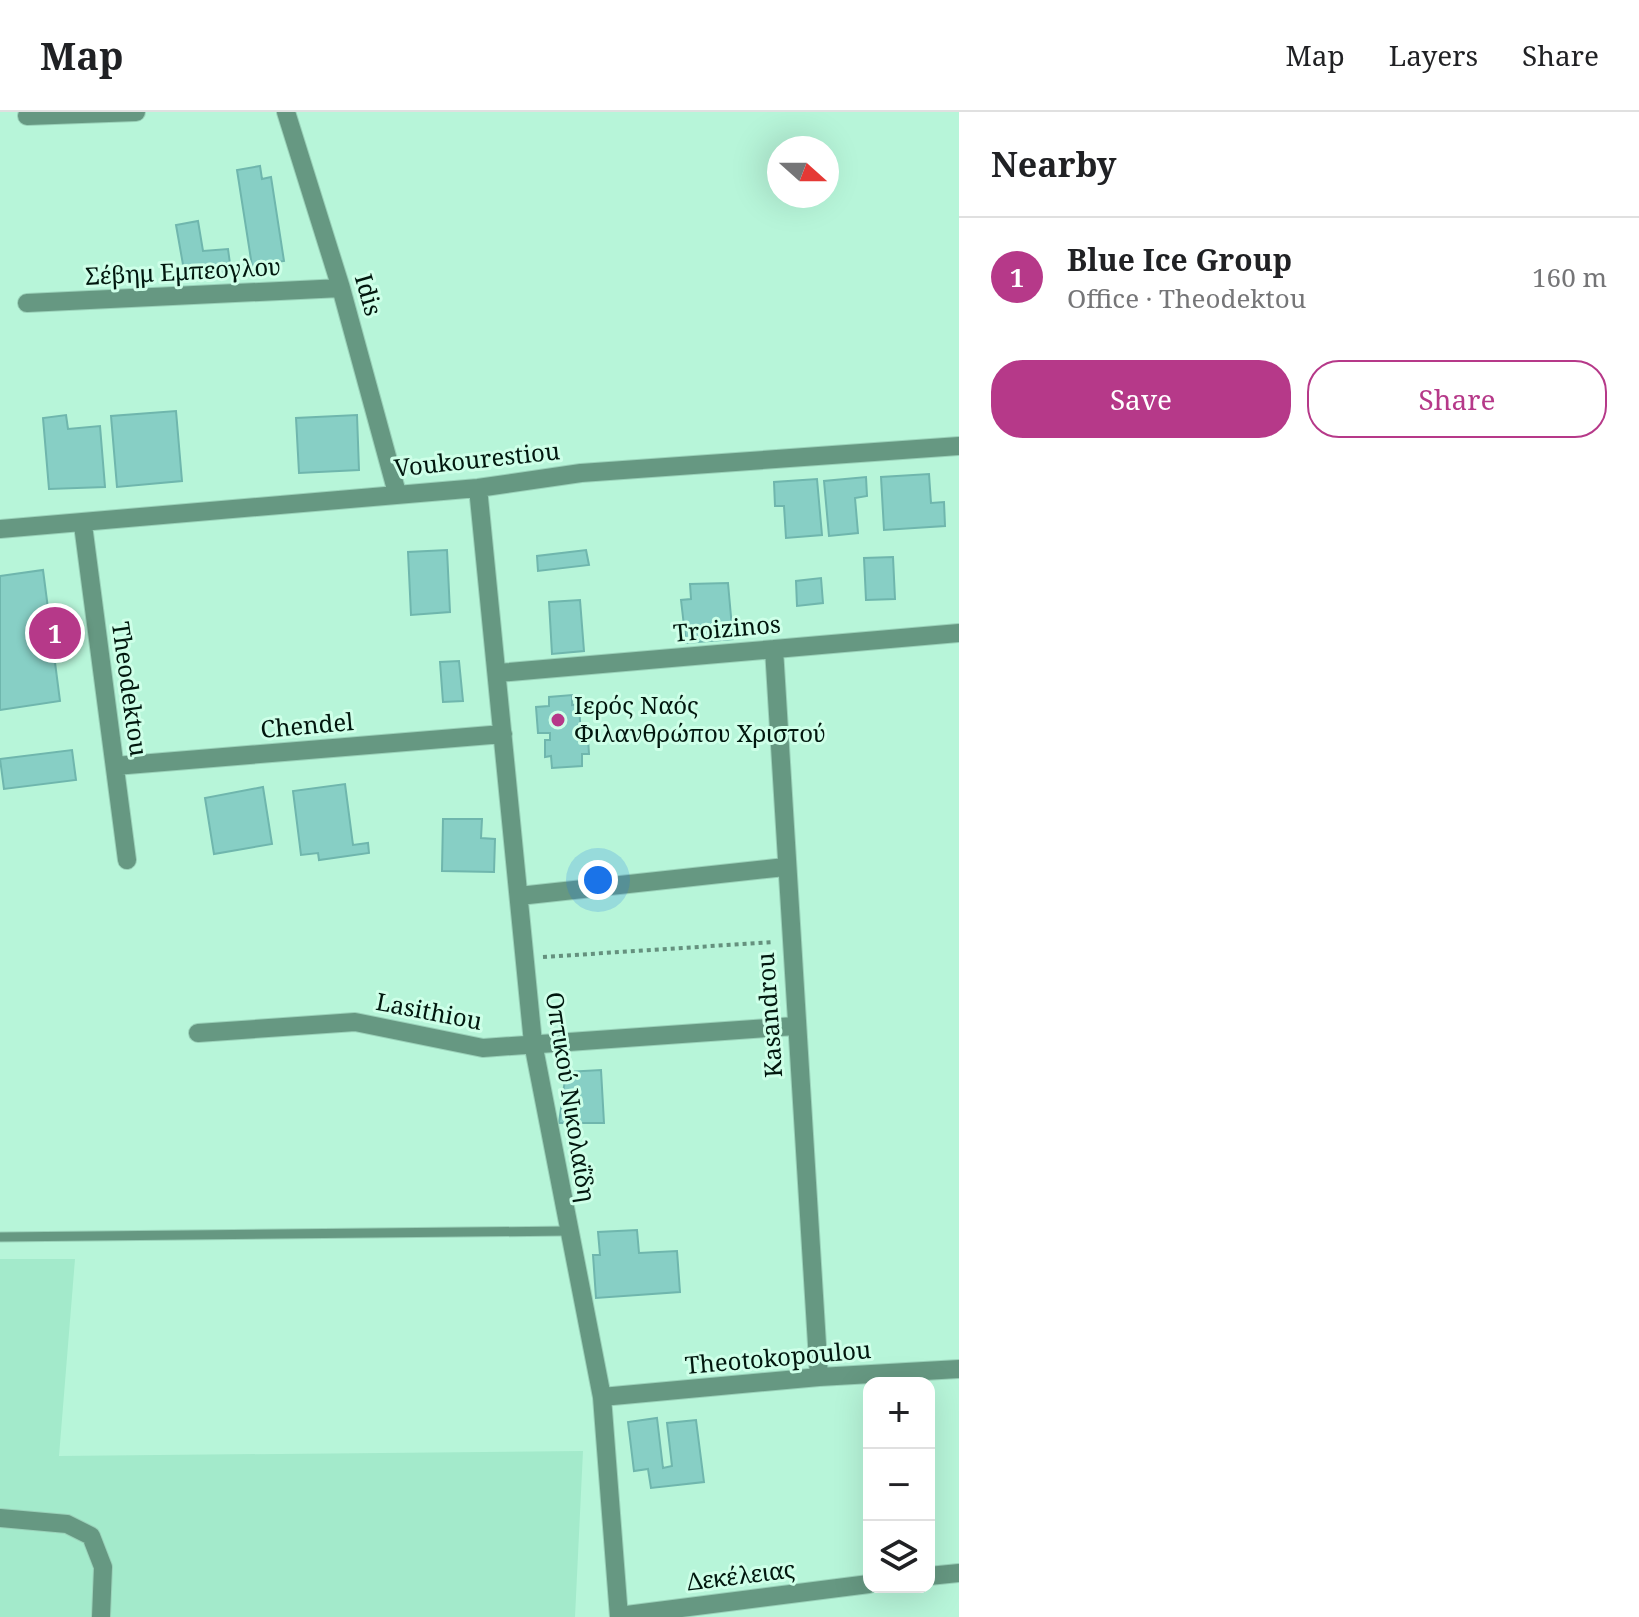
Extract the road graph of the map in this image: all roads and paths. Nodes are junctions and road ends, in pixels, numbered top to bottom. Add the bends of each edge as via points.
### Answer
1 (136, 112) edge
2 (286, 112) edge
3 (27, 116) dead end
4 (341, 288) junction
5 (27, 303) dead end
6 (959, 446) edge
7 (478, 488) junction
8 (397, 493) junction
9 (83, 525) junction
10 (0, 529) edge
11 (959, 633) edge
12 (774, 649) junction
13 (498, 673) junction
14 (503, 734) junction
15 (115, 766) junction
16 (127, 860) dead end
17 (785, 867) junction
18 (519, 896) junction
19 (790, 941) junction
20 (525, 958) junction
21 (795, 1026) junction
22 (198, 1033) dead end
23 (533, 1043) junction
24 (568, 1231) junction
25 (0, 1237) edge
26 (959, 1369) edge
27 (819, 1377) junction
28 (602, 1397) junction
29 (0, 1518) edge
30 (959, 1573) edge
31 (935, 1575) edge
32 (863, 1585) edge
33 (619, 1616) edge
34 (101, 1617) edge

1 - 3 street
2 - 4 street, Idis
4 - 5 street, Σέβημ Εμπεογλου
4 - 8 street, Idis
6 - 7 street, Voukourestiou via 581,473
7 - 8 street, Voukourestiou
7 - 13 street, Οπτικού Νικολαΐδη
8 - 9 street, Voukourestiou
9 - 10 street, Voukourestiou
9 - 15 street, Theodektou
11 - 12 street, Troizinos
12 - 13 street, Troizinos
12 - 17 street, Kasandrou
13 - 14 street, Οπτικού Νικολαΐδη
14 - 15 street, Chendel
14 - 18 street, Οπτικού Νικολαΐδη
15 - 16 street, Theodektou
17 - 18 street
17 - 19 street, Kasandrou
18 - 20 street, Οπτικού Νικολαΐδη
19 - 20 path
19 - 21 street, Kasandrou
20 - 23 street, Οπτικού Νικολαΐδη
21 - 23 street, Lasithiou
21 - 27 street, Kasandrou
22 - 23 street, Lasithiou via 355,1022 483,1048
23 - 24 street, Οπτικού Νικολαΐδη
24 - 25 lane
24 - 28 street, Οπτικού Νικολαΐδη
26 - 27 street, Theotokopoulou
27 - 28 street, Theotokopoulou
28 - 33 street, Οπτικού Νικολαΐδη
29 - 34 street via 67,1524 91,1536 103,1567
30 - 31 street
32 - 33 street, Δεκέλειας

